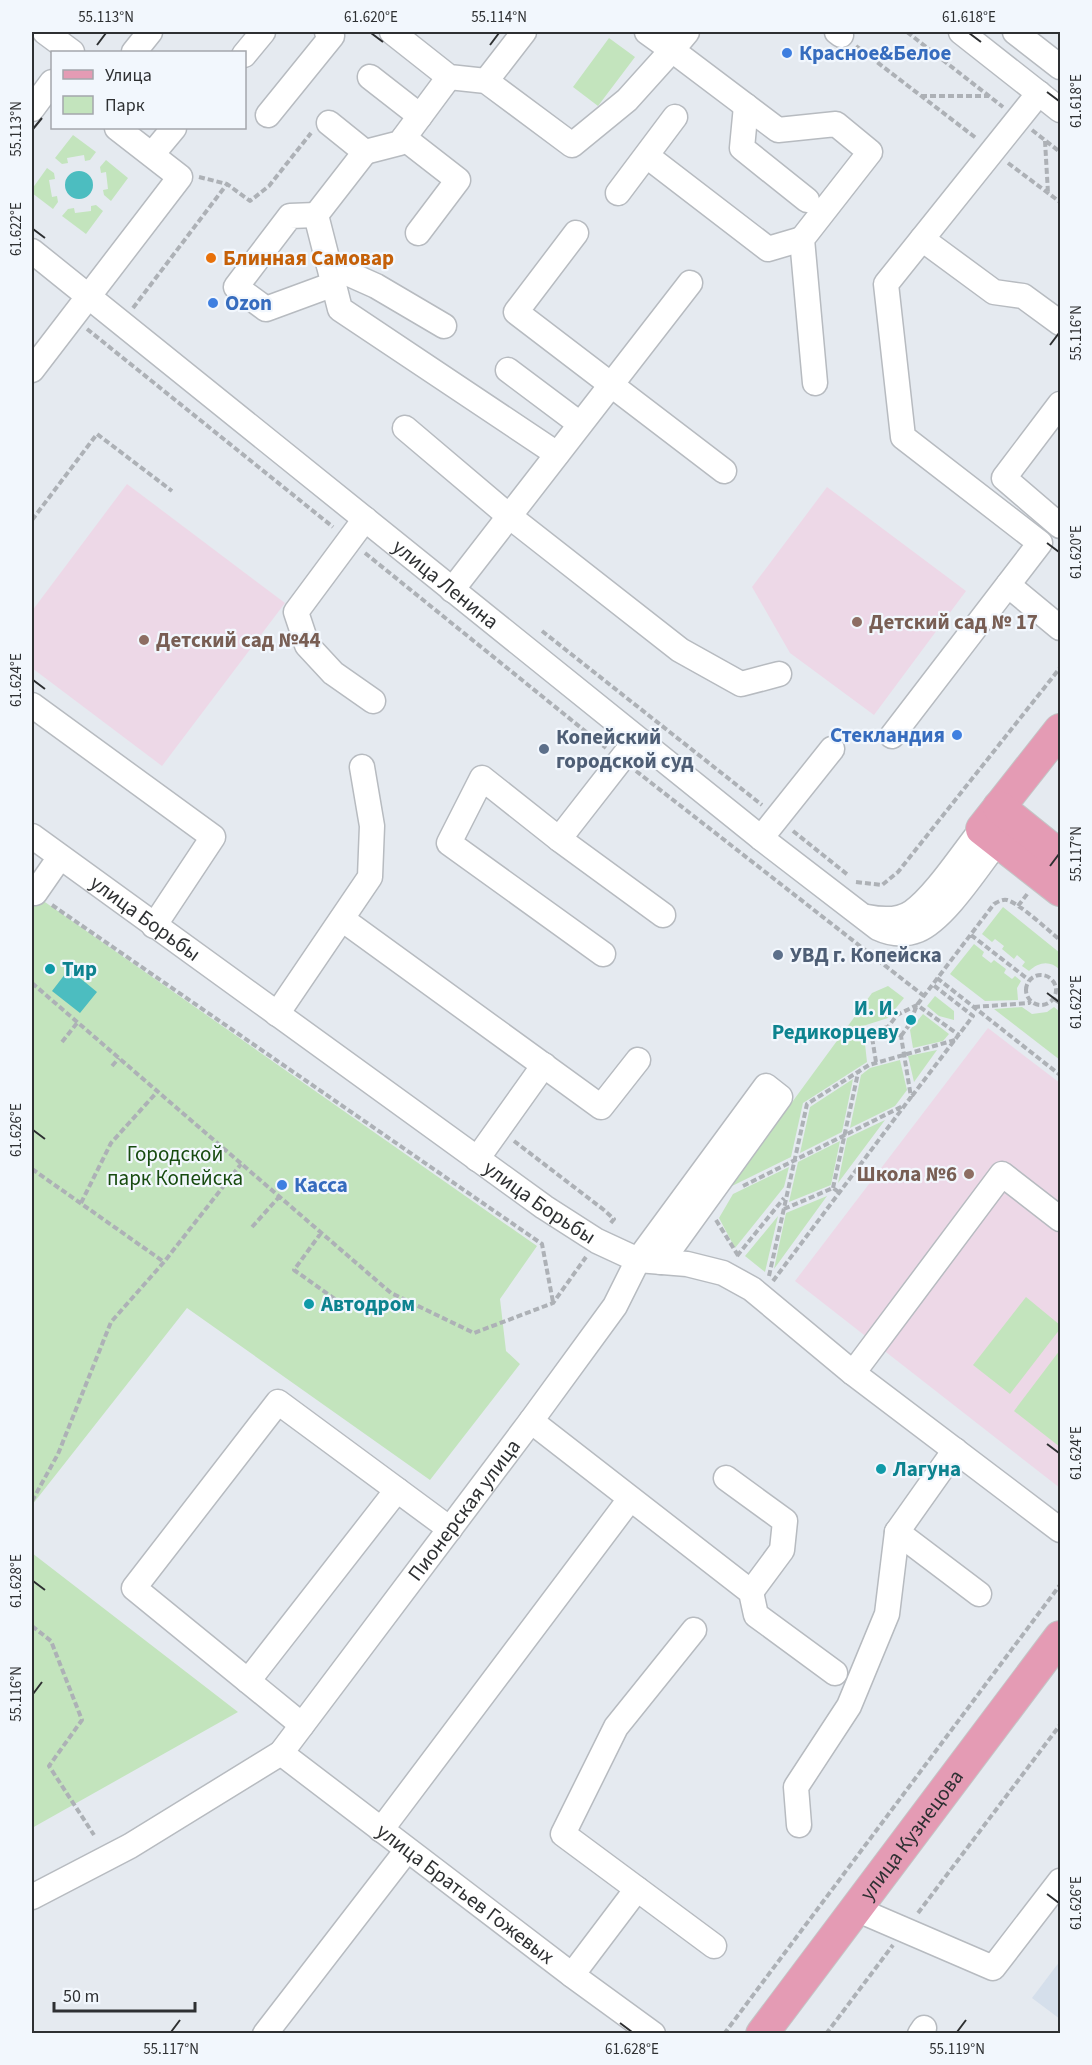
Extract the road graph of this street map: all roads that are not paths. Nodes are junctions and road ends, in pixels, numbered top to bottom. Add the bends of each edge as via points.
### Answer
1 (45, 32) edge
2 (150, 32) edge
3 (249, 32) edge
4 (263, 32) edge
5 (327, 32) edge
6 (392, 32) edge
7 (524, 32) edge
8 (647, 32) edge
9 (687, 32) edge
10 (961, 32) edge
11 (1015, 32) edge
12 (672, 50) junction
13 (71, 51) edge
14 (135, 51) edge
15 (233, 51) edge
16 (246, 53) edge
17 (1060, 67) edge
18 (51, 75) edge
19 (370, 77) dead end
20 (449, 77) junction
21 (486, 81) junction
22 (51, 83) edge
23 (1039, 93) junction
24 (32, 100) edge
25 (746, 106) junction
26 (32, 109) edge
27 (1060, 110) edge
28 (268, 115) dead end
29 (420, 116) junction
30 (675, 117) dead end
31 (322, 126) road end
32 (118, 129) edge
33 (135, 129) edge
34 (173, 129) edge
35 (404, 138) junction
36 (159, 146) junction
37 (365, 152) junction
38 (647, 156) junction
39 (618, 193) dead end
40 (807, 200) dead end
41 (316, 215) junction
42 (418, 233) dead end
43 (576, 233) dead end
44 (802, 239) junction
45 (922, 239) junction
46 (32, 251) edge
47 (332, 275) junction
48 (690, 283) dead end
49 (92, 300) junction
50 (1060, 323) edge
51 (444, 326) dead end
52 (32, 370) edge
53 (508, 370) dead end
54 (815, 383) dead end
55 (611, 384) junction
56 (1060, 404) edge
57 (580, 424) junction
58 (405, 428) dead end
59 (557, 454) junction
60 (724, 471) dead end
61 (509, 516) junction
62 (365, 519) junction
63 (1060, 526) edge
64 (1008, 585) junction
65 (452, 590) junction
66 (1060, 628) edge
67 (779, 674) dead end
68 (373, 701) dead end
69 (32, 705) edge
70 (1060, 730) edge
71 (892, 735) dead end
72 (637, 739) junction
73 (832, 749) dead end
74 (1060, 764) edge
75 (362, 766) dead end
76 (999, 824) junction
77 (32, 836) edge
78 (559, 838) junction
79 (761, 838) junction
80 (1060, 856) edge
81 (60, 857) junction
82 (1060, 890) edge
83 (35, 893) road end
84 (663, 915) dead end
85 (342, 919) junction
86 (154, 926) junction
87 (603, 954) dead end
88 (277, 1014) junction
89 (638, 1060) dead end
90 (544, 1065) junction
91 (477, 1159) junction
92 (1060, 1219) edge
93 (650, 1261) junction
94 (853, 1373) junction
95 (531, 1421) junction
96 (955, 1450) junction
97 (726, 1478) dead end
98 (398, 1491) junction
99 (630, 1499) junction
100 (450, 1529) junction
101 (1060, 1530) edge
102 (897, 1532) junction
103 (751, 1593) junction
104 (979, 1594) dead end
105 (694, 1630) dead end
106 (1060, 1638) edge
107 (835, 1672) dead end
108 (248, 1682) junction
109 (302, 1725) junction
110 (281, 1753) junction
111 (799, 1825) dead end
112 (381, 1830) junction
113 (407, 1850) junction
114 (1060, 1881) edge
115 (637, 1889) junction
116 (32, 1898) edge
117 (856, 1909) junction
118 (714, 1946) dead end
119 (572, 1975) junction
120 (265, 2034) edge
121 (653, 2034) edge
122 (762, 2034) edge

1 - 13 street
2 - 14 street
3 - 15 street
4 - 16 street
5 - 28 street via 332,36
6 - 20 street
7 - 21 street
8 - 12 street
9 - 12 street
10 - 23 street
11 - 17 street
12 - 21 street via 627,100 572,146
12 - 25 street
18 - 24 street
19 - 29 street
20 - 21 street
20 - 29 street
22 - 26 street
23 - 27 street
23 - 45 street
25 - 40 street via 742,148
25 - 44 street via 778,130 836,124 870,152
29 - 35 street
30 - 38 street
31 - 37 street
32 - 49 street via 180,177
33 - 36 street
34 - 36 street
35 - 37 street via 400,143
35 - 42 street via 458,180
36 - 49 street via 193,175
37 - 41 street
38 - 39 street
38 - 44 street via 768,249
41 - 47 street
41 - 47 street via 290,216 236,287 266,309
43 - 55 street via 516,312
44 - 54 street
45 - 50 street via 994,292 1023,296
45 - 64 street via 886,284 903,437 1040,543
46 - 49 street, улица Ленина
47 - 51 street via 376,286
47 - 59 street via 340,309
48 - 55 street
49 - 52 street via 72,317
49 - 62 street, улица Ленина
53 - 57 street
55 - 57 street
55 - 60 street
56 - 63 street via 1005,478
57 - 59 street
58 - 61 street
59 - 61 street
61 - 65 street
61 - 67 street via 680,650 741,684
62 - 65 street, улица Ленина
62 - 68 street via 296,612 307,645 333,673
64 - 66 street
64 - 71 street
65 - 72 street, улица Ленина
69 - 86 street via 213,837
70 - 76 main road
72 - 78 street
72 - 79 street, улица Ленина
73 - 79 street
74 - 76 main road
75 - 85 street via 372,826 370,877
76 - 79 street, улица Ленина via 946,907 932,922 905,934 878,928
76 - 80 main road
76 - 82 main road
77 - 81 street, улица Борьбы
78 - 84 street
78 - 87 street via 482,778 449,843
81 - 83 street
81 - 86 street, улица Борьбы
85 - 88 street
85 - 90 street
86 - 88 street, улица Борьбы
88 - 91 street, улица Борьбы
89 - 90 street via 601,1107
90 - 91 street
91 - 93 street, улица Борьбы via 597,1242
92 - 94 street via 1002,1174
93 - 93 street via 780,1097 766,1086
93 - 94 street, улица Борьбы via 687,1264 723,1273 752,1289
93 - 95 street, Пионерская улица
94 - 96 street, улица Борьбы
95 - 99 street
95 - 100 street, Пионерская улица
96 - 101 street, улица Борьбы
96 - 102 street
97 - 103 street via 785,1521 782,1550
98 - 100 street
98 - 108 street
98 - 108 street via 278,1402 134,1588
99 - 103 street
99 - 112 street
100 - 109 street, Пионерская улица
102 - 104 street
102 - 111 street via 887,1614 849,1706 796,1788
103 - 107 street via 756,1615
105 - 115 street via 616,1727 563,1834
106 - 117 main road, улица Кузнецова
108 - 109 street
109 - 110 street, Пионерская улица
110 - 112 street, улица Братьев Гожевых
110 - 116 street via 130,1846
112 - 113 street, улица Братьев Гожевых
113 - 119 street, улица Братьев Гожевых
113 - 120 street
114 - 117 street via 993,1968
115 - 118 street
115 - 119 street
117 - 122 main road, улица Кузнецова
119 - 121 street, улица Братьев Гожевых

